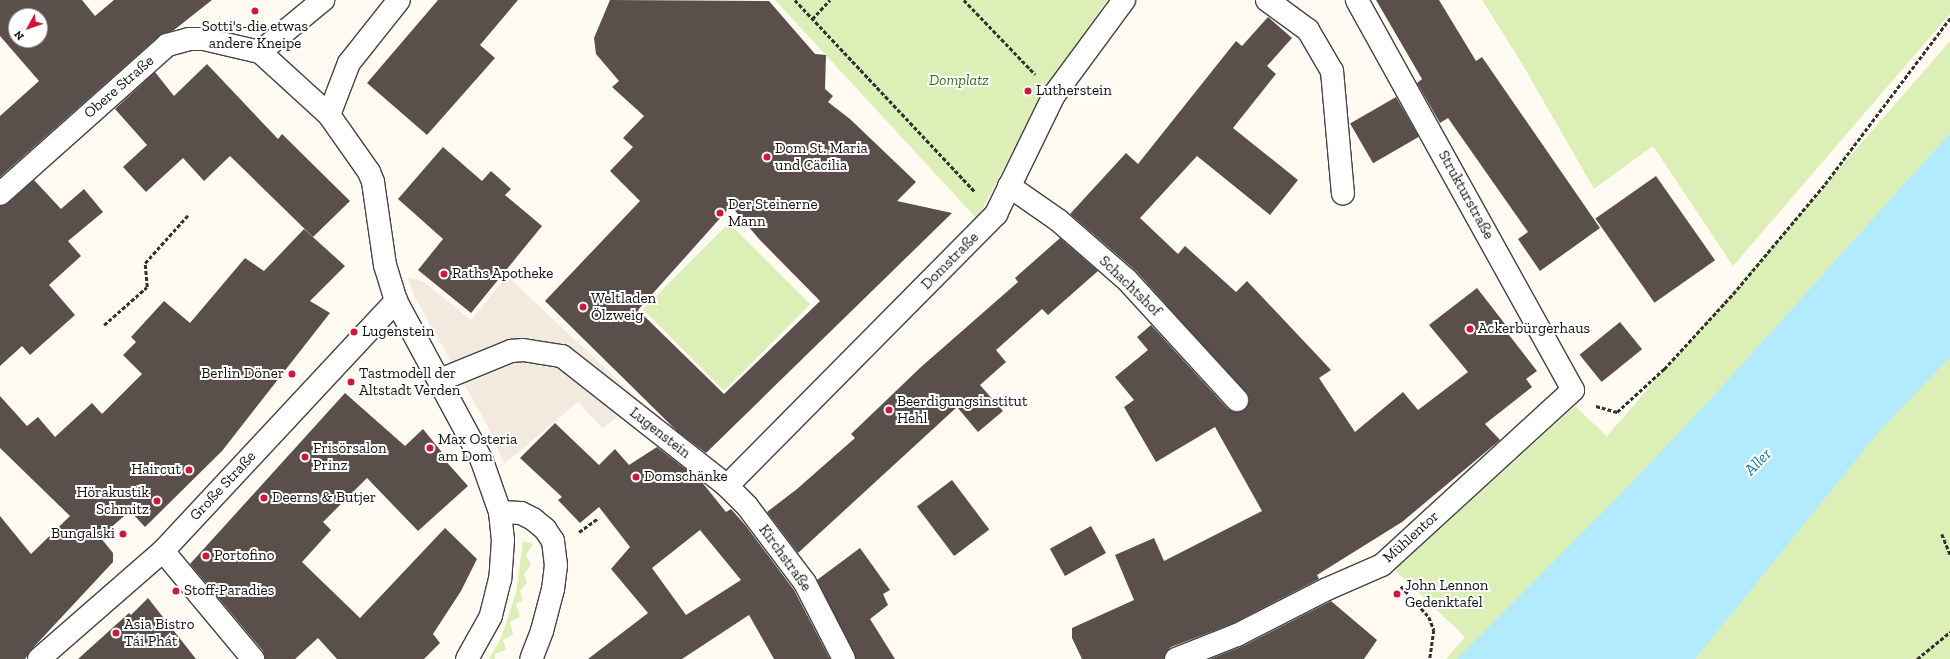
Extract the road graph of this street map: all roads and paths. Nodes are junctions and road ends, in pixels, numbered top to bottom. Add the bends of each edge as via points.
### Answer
1 (323, 0) edge
2 (398, 0) edge
3 (795, 0) edge
4 (830, 0) edge
5 (964, 0) edge
6 (1124, 0) edge
7 (1267, 0) edge
8 (1357, 0) edge
9 (1950, 18) edge
10 (812, 19) junction
11 (260, 52) junction
12 (1054, 95) junction
13 (329, 116) junction
14 (1010, 186) junction
15 (0, 194) edge
16 (1343, 194) dead end
17 (996, 214) junction
18 (188, 215) dead end
19 (396, 301) junction
20 (104, 325) dead end
21 (440, 380) junction
22 (1573, 390) junction
23 (1237, 400) dead end
24 (727, 486) junction
25 (500, 512) junction
26 (1942, 534) dead end
27 (163, 551) junction
28 (1950, 554) edge
29 (1382, 564) junction
30 (1950, 632) edge
31 (39, 659) edge
32 (253, 659) edge
33 (467, 659) edge
34 (531, 659) edge
35 (844, 659) edge
36 (1176, 659) edge
37 (1430, 659) edge
38 (1917, 659) edge

1 - 11 street
2 - 13 street via 349,63
3 - 10 path
4 - 10 path
5 - 12 path
6 - 12 street, Domstraße
7 - 16 street via 1308,30 1332,71
8 - 22 street, Strukturstraße
9 - 22 path via 1825,184 1733,294 1664,369 1617,412 1585,402
10 - 17 path
11 - 13 street
11 - 15 street, Obere Straße via 204,39 189,39 167,45
12 - 14 street, Domstraße
13 - 19 street via 369,172 373,182 385,265
14 - 17 street, Domstraße
14 - 23 street, Schachtshof via 1058,220 1127,280
17 - 24 street, Domstraße
18 - 20 path via 145,263 147,287
19 - 21 street
19 - 27 street, Große Straße
21 - 24 street, Lugenstein via 511,351 523,350 562,356
21 - 25 street via 482,461
22 - 29 street, Mühlentor
24 - 35 street, Kirchstraße via 747,506 805,582
25 - 33 street via 503,540 500,579 491,616
25 - 34 street via 521,513 533,519 545,529 553,541 556,565 553,588 542,631
26 - 28 path
27 - 31 street, Große Straße
27 - 32 street
29 - 36 street, Mühlentor via 1237,635
29 - 37 path via 1429,617 1434,630
30 - 38 path

